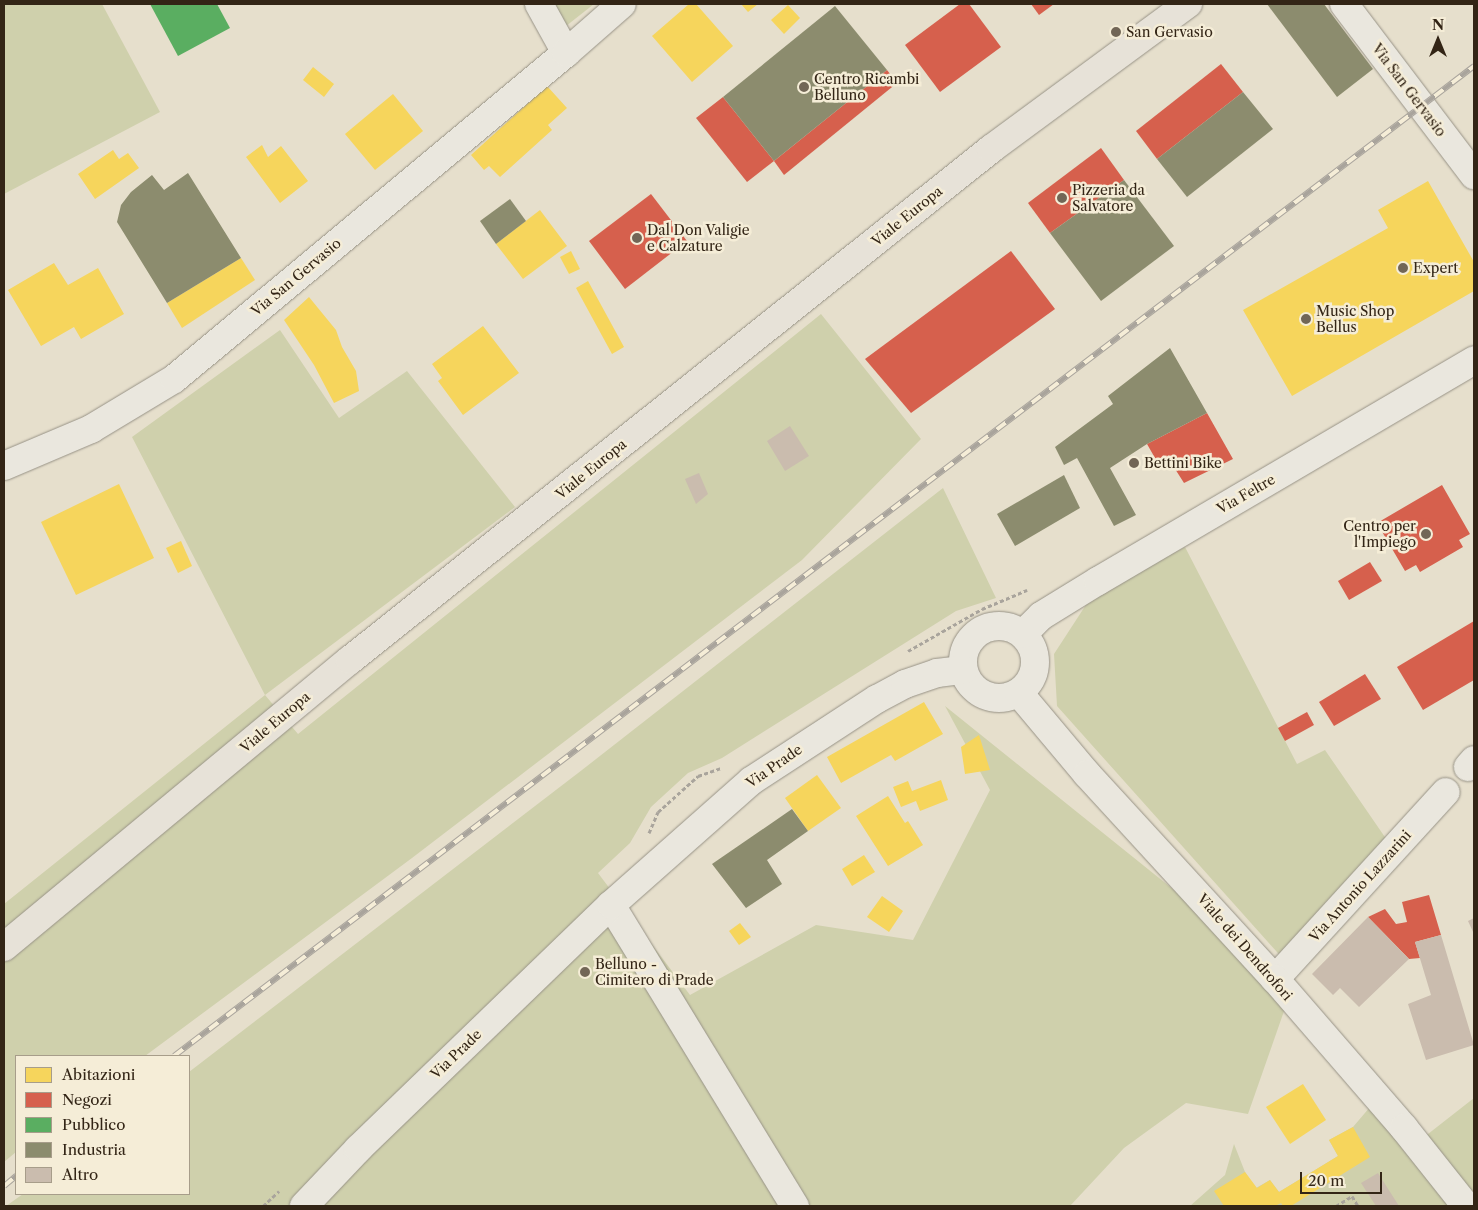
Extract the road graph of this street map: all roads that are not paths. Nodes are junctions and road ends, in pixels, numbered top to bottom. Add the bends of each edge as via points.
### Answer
1 (539, 4) edge
2 (622, 4) edge
3 (1188, 4) edge
4 (1344, 4) edge
5 (566, 54) junction
6 (1474, 175) edge
7 (1474, 360) edge
8 (4, 466) edge
9 (1023, 634) junction
10 (963, 670) junction
11 (1019, 693) junction
12 (1446, 792) dead end
13 (611, 905) junction
14 (4, 947) edge
15 (1275, 979) junction
16 (304, 1206) edge
17 (795, 1206) edge
18 (1466, 1206) edge

1 - 5 main road
2 - 5 main road, Via San Gervasio
3 - 14 main road, Viale Europa via 991,149 350,660
4 - 6 main road, Via San Gervasio
5 - 8 main road, Via San Gervasio via 174,379 91,429
7 - 9 main road, Via Feltre via 1090,586 1042,616
9 - 10 main road via 1002,626 980,631 965,647
9 - 11 main road via 1033,648 1036,665 1031,681
10 - 11 main road via 968,683 978,693 1006,699
10 - 13 main road, Via Prade via 937,673 906,684 815,738 751,781
11 - 15 main road, Viale dei Dendrofori via 1087,774
12 - 15 main road, Via Antonio Lazzarini
13 - 16 main road, Via Prade via 358,1149
13 - 17 main road
15 - 18 main road, Viale dei Dendrofori via 1404,1128

